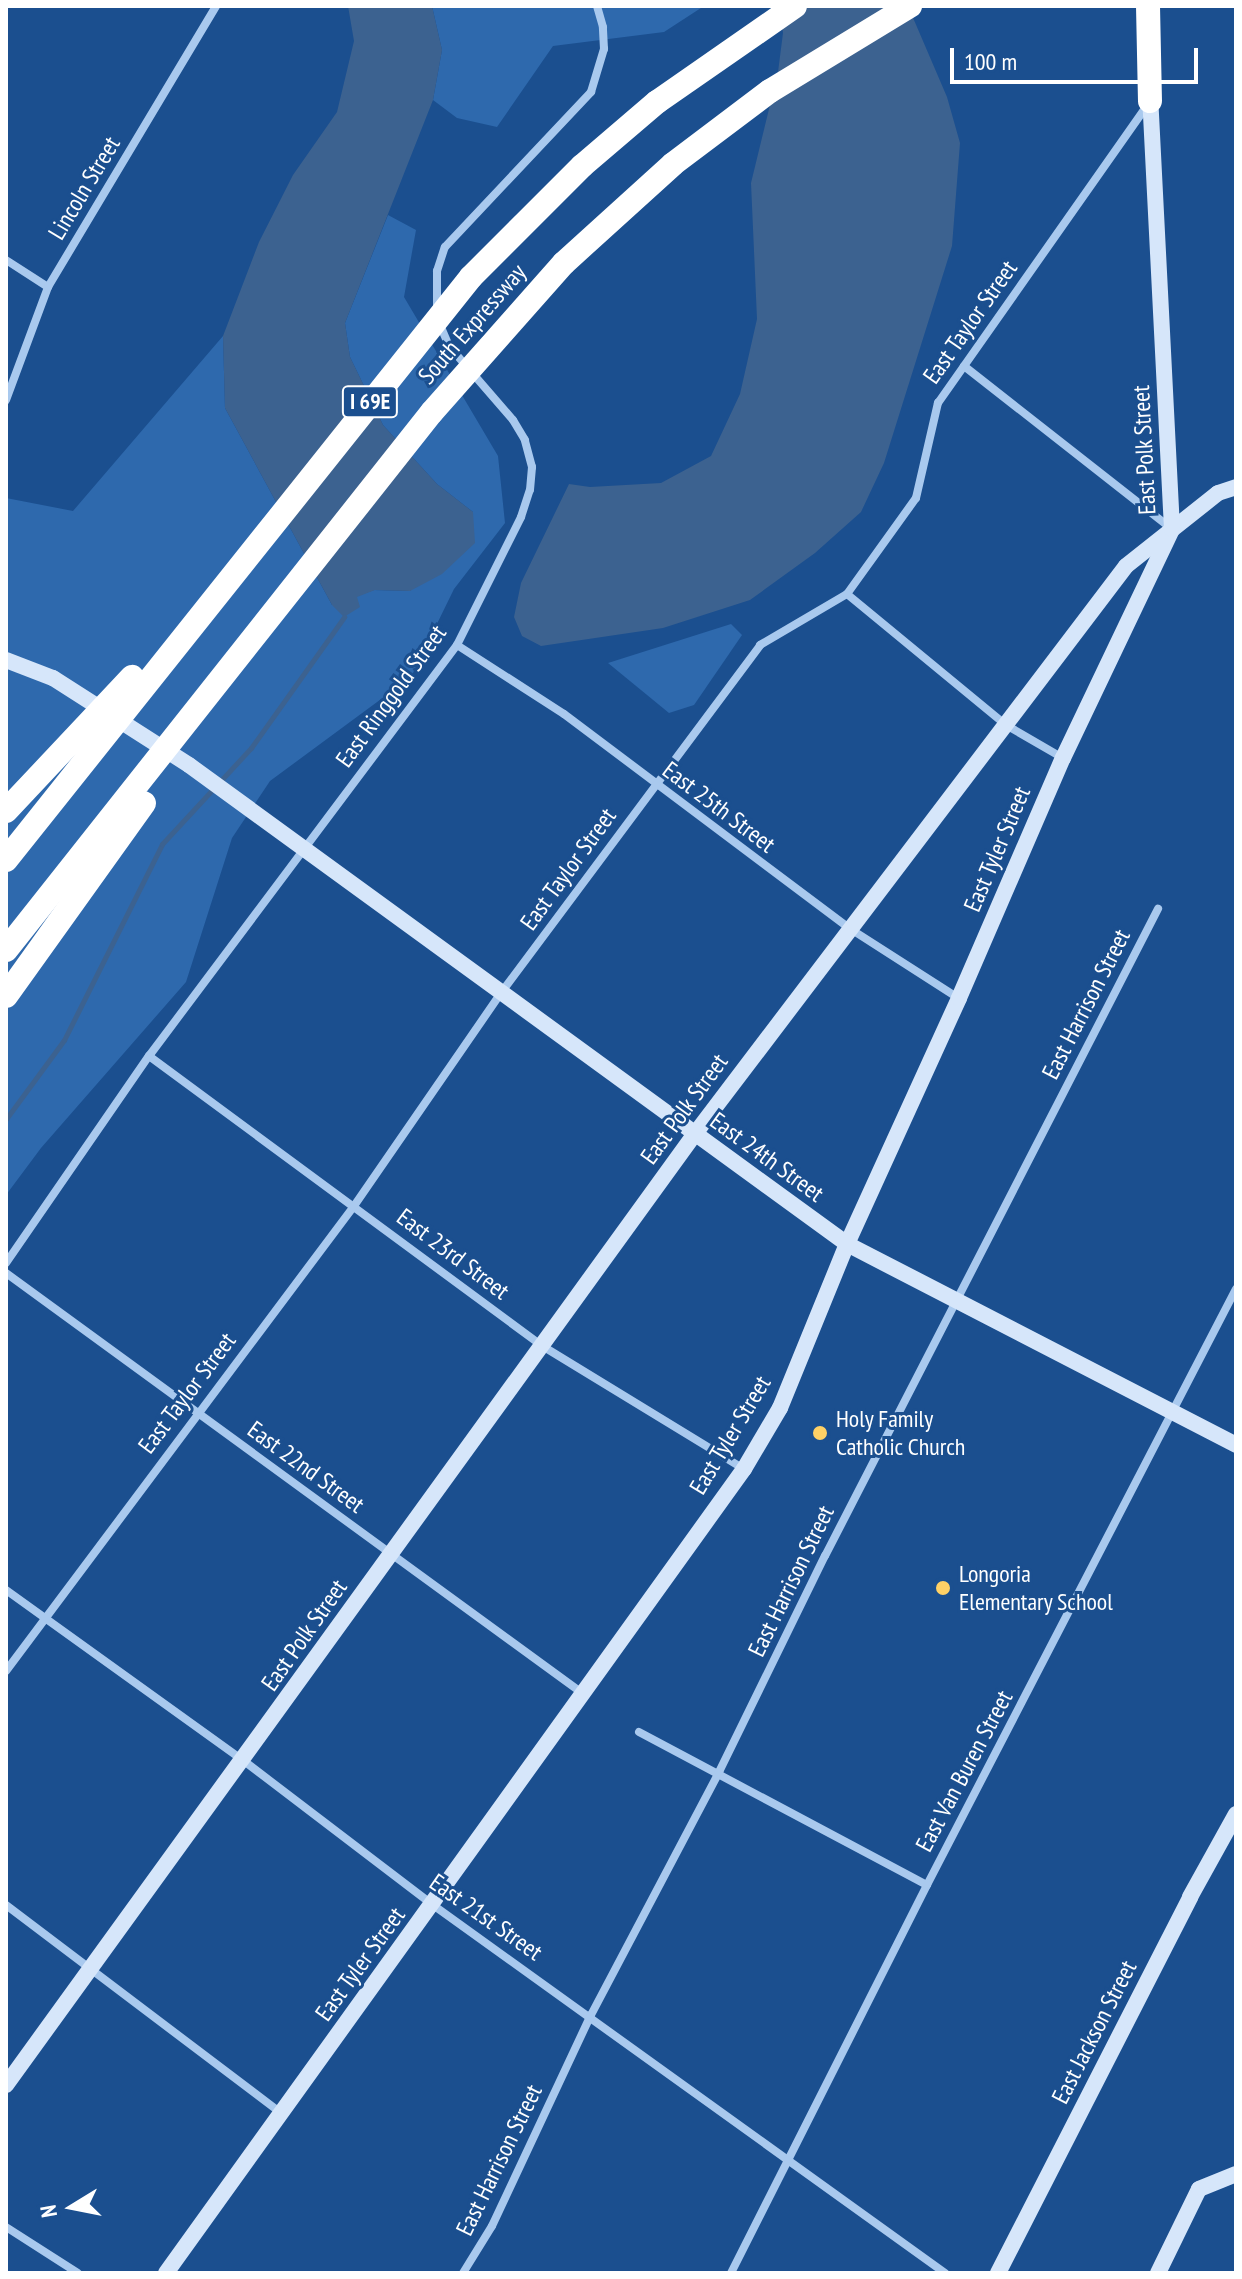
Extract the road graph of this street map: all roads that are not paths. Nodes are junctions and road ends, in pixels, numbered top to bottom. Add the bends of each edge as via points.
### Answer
1 (216, 6) edge
2 (597, 6) edge
3 (795, 6) edge
4 (910, 6) edge
5 (1148, 6) edge
6 (1150, 101) junction
7 (6, 260) edge
8 (48, 287) junction
9 (964, 366) junction
10 (6, 400) edge
11 (1236, 487) edge
12 (1172, 529) junction
13 (319, 556) junction
14 (238, 565) junction
15 (847, 594) junction
16 (457, 645) junction
17 (6, 660) edge
18 (1006, 725) junction
19 (1063, 758) junction
20 (655, 785) junction
21 (6, 811) edge
22 (304, 847) junction
23 (6, 860) edge
24 (1158, 909) dead end
25 (849, 928) junction
26 (6, 950) edge
27 (501, 993) junction
28 (6, 996) edge
29 (959, 998) junction
30 (149, 1056) junction
31 (694, 1135) junction
32 (354, 1206) junction
33 (847, 1244) junction
34 (6, 1263) edge
35 (6, 1273) edge
36 (1236, 1289) edge
37 (956, 1299) junction
38 (544, 1347) junction
39 (197, 1412) junction
40 (1172, 1415) junction
41 (1236, 1445) edge
42 (744, 1469) junction
43 (391, 1553) junction
44 (6, 1590) edge
45 (44, 1618) junction
46 (6, 1671) edge
47 (582, 1693) junction
48 (639, 1732) dead end
49 (244, 1761) junction
50 (719, 1772) junction
51 (1236, 1814) edge
52 (927, 1885) junction
53 (6, 1905) edge
54 (433, 1905) junction
55 (91, 1969) junction
56 (591, 2015) junction
57 (6, 2085) edge
58 (282, 2113) junction
59 (788, 2160) junction
60 (1236, 2174) edge
61 (6, 2227) edge
62 (78, 2273) edge
63 (166, 2273) edge
64 (463, 2273) edge
65 (731, 2273) edge
66 (945, 2273) edge
67 (998, 2273) edge
68 (1158, 2273) edge

1 - 8 street, Lincoln Street
2 - 16 street, East Ringgold Street via 604,49 591,92 445,247 437,271 439,322 449,346 513,420 532,467 521,517
3 - 14 highway, South Expressway / I 69E, bridge via 657,102 527,219 471,277
4 - 13 highway, South Expressway / I 69E, bridge via 770,91 673,164 587,241 476,359
5 - 6 highway
6 - 9 street, East Taylor Street
6 - 12 street, East Polk Street
7 - 8 street
8 - 10 street, Lincoln Street
9 - 12 street
9 - 15 street, East Taylor Street via 938,403 916,498
11 - 12 street via 1218,493
12 - 18 street, East Polk Street via 1126,566
12 - 19 street, East Tyler Street
13 - 26 highway, South Expressway / I 69E, bridge
13 - 28 highway, bridge
14 - 21 highway, bridge
14 - 23 highway, South Expressway / I 69E, bridge
15 - 18 street
15 - 20 street, East Taylor Street via 760,645
16 - 20 street, East 25th Street via 564,714
16 - 22 street, East Ringgold Street
17 - 22 street, East 24th Street via 53,678
18 - 19 street
18 - 25 street, East Polk Street
19 - 29 street, East Tyler Street
20 - 25 street, East 25th Street
20 - 27 street, East Taylor Street
22 - 27 street, East 24th Street
22 - 30 street, East Ringgold Street
24 - 37 street, East Harrison Street
25 - 29 street, East 25th Street
25 - 31 street, East Polk Street
27 - 31 street, East 24th Street
27 - 32 street, East Taylor Street
29 - 33 street, East Tyler Street
30 - 32 street, East 23rd Street
30 - 34 street, East Ringgold Street
31 - 33 street, East 24th Street
31 - 38 street, East Polk Street
32 - 38 street, East 23rd Street
32 - 39 street, East Taylor Street
33 - 37 street, East 24th Street
33 - 42 street, East Tyler Street via 780,1408
35 - 39 street, East 22nd Street
36 - 40 street, East Van Buren Street
37 - 40 street, East 24th Street
37 - 50 street, East Harrison Street
38 - 42 street, East 23rd Street
38 - 43 street, East Polk Street
39 - 43 street, East 22nd Street
39 - 45 street, East Taylor Street
40 - 41 street, East 24th Street
40 - 52 street, East Van Buren Street
42 - 47 street, East Tyler Street
43 - 47 street, East 22nd Street
43 - 49 street, East Polk Street
44 - 45 street, East 21st Street
45 - 46 street, East Taylor Street
45 - 49 street, East 21st Street
47 - 54 street, East Tyler Street
48 - 50 street
49 - 54 street, East 21st Street
49 - 55 street, East Polk Street
50 - 52 street
50 - 56 street, East Harrison Street
51 - 67 street, East Jackson Street
52 - 59 street, East Van Buren Street
53 - 55 street
54 - 56 street, East 21st Street
54 - 58 street, East Tyler Street
55 - 57 street, East Polk Street
55 - 58 street
56 - 59 street, East 21st Street
56 - 64 street, East Harrison Street via 492,2226
58 - 63 street, East Tyler Street
59 - 65 street, East Van Buren Street
59 - 66 street, East 21st Street
60 - 68 street via 1199,2189
61 - 62 street

